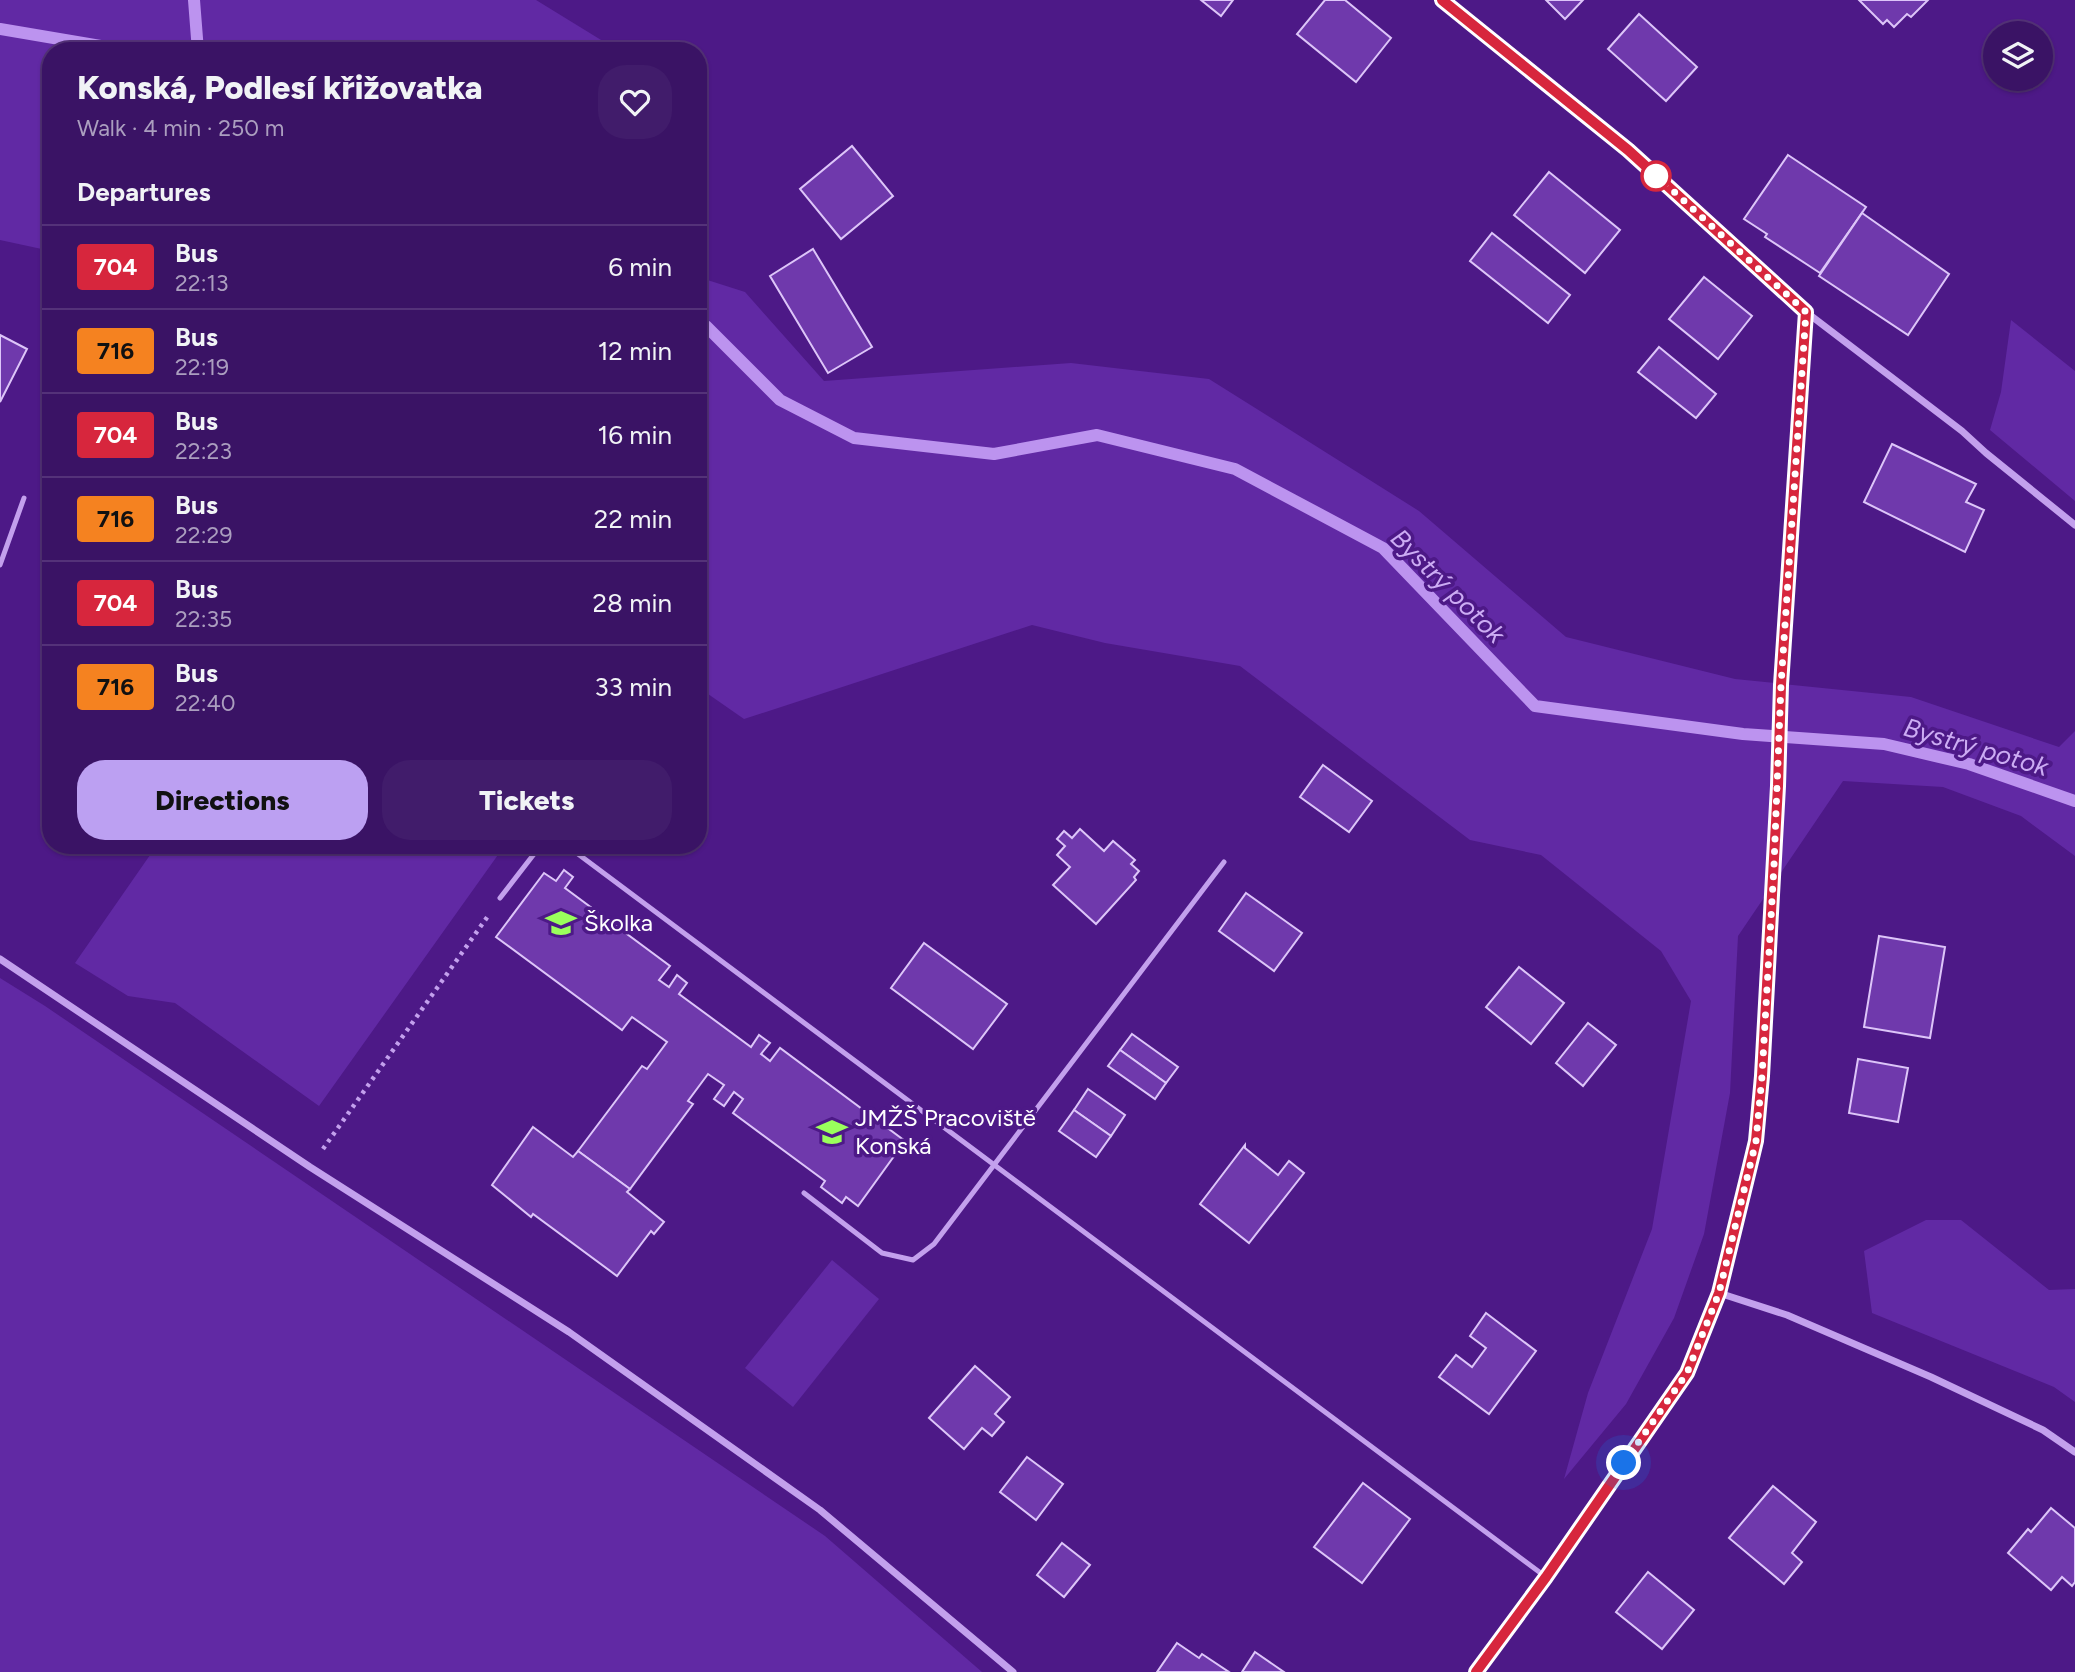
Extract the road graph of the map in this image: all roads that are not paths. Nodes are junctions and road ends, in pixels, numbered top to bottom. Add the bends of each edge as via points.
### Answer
1 (1442, 0) edge
2 (1806, 312) junction
3 (24, 498) dead end
4 (2075, 525) edge
5 (0, 565) edge
6 (534, 854) edge
7 (578, 854) edge
8 (1224, 862) dead end
9 (500, 898) road end
10 (0, 959) edge
11 (994, 1164) junction
12 (804, 1193) dead end
13 (1719, 1293) junction
14 (2075, 1452) edge
15 (1546, 1577) junction
16 (1013, 1672) edge
17 (1476, 1672) edge

1 - 2 street via 1628,150
2 - 4 street via 1962,431
2 - 13 street via 1781,685 1762,1076 1756,1141
3 - 5 lane
6 - 9 lane
7 - 11 lane
8 - 11 lane
10 - 16 street via 310,1167 569,1332 820,1510
11 - 12 lane via 933,1244 913,1260 882,1253
11 - 15 lane
13 - 14 street via 1787,1314 1931,1377 2043,1430
13 - 15 street via 1687,1373
15 - 17 street

